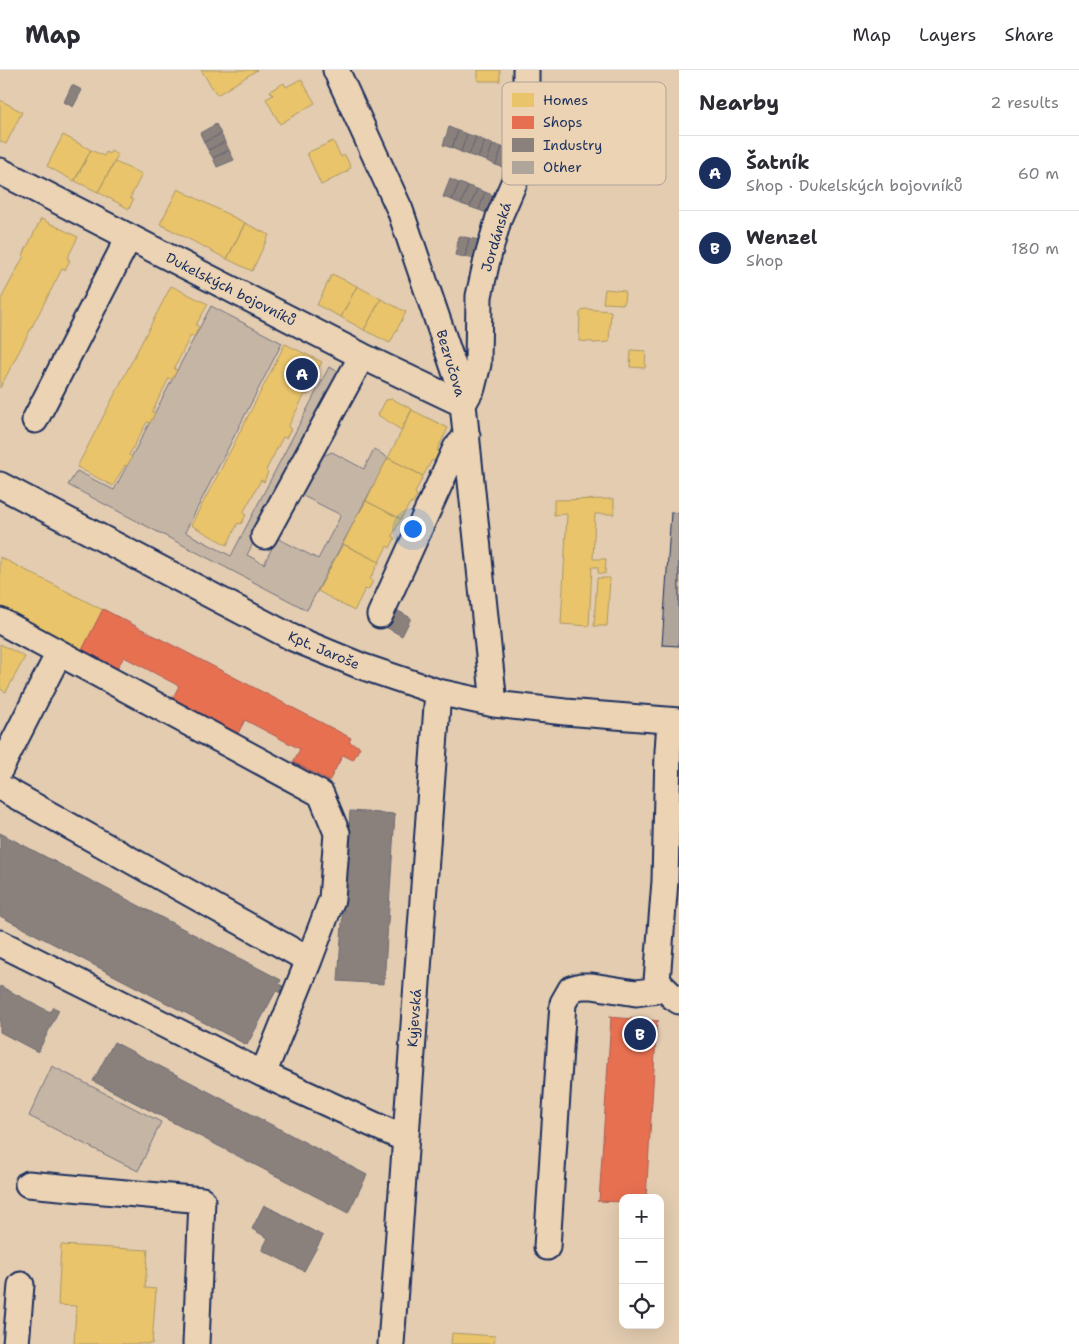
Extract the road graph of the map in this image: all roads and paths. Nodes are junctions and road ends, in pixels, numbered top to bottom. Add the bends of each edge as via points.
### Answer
1 (336, 70) edge
2 (0, 171) edge
3 (513, 185) edge
4 (130, 237) junction
5 (362, 356) junction
6 (464, 404) junction
7 (35, 420) dead end
8 (467, 436) junction
9 (0, 485) edge
10 (264, 536) dead end
11 (380, 615) dead end
12 (0, 621) edge
13 (59, 652) junction
14 (438, 692) junction
15 (494, 704) junction
16 (674, 721) edge
17 (0, 769) edge
18 (0, 787) edge
19 (0, 943) edge
20 (309, 960) junction
21 (671, 994) edge
22 (263, 1074) junction
23 (405, 1139) junction
24 (28, 1184) dead end
25 (547, 1247) dead end
26 (21, 1285) dead end
27 (16, 1344) edge
28 (196, 1344) edge
29 (390, 1344) edge

1 - 6 street, Bezručova via 400,210
2 - 4 street, Dukelských bojovníků
3 - 6 street, Jordánská via 499,217 487,260 479,296 478,364
4 - 5 street, Dukelských bojovníků
4 - 7 street
5 - 6 street, Dukelských bojovníků
5 - 10 street
6 - 8 street, Bezručova
8 - 11 street via 456,448
8 - 15 street, Bezručova
9 - 14 street, Kpt. Jaroše via 292,638
12 - 13 street
13 - 17 street
13 - 20 street via 322,794 337,834 332,899
14 - 15 street, Kpt. Jaroše
14 - 23 street, Kyjevská
15 - 16 street, Kpt. Jaroše
16 - 21 street via 668,751 665,881 657,980
18 - 20 street
19 - 22 street
20 - 22 street
21 - 25 street via 581,986 571,989 563,1003
22 - 23 street
23 - 29 street, Kyjevská
24 - 28 street via 202,1200
26 - 27 street

